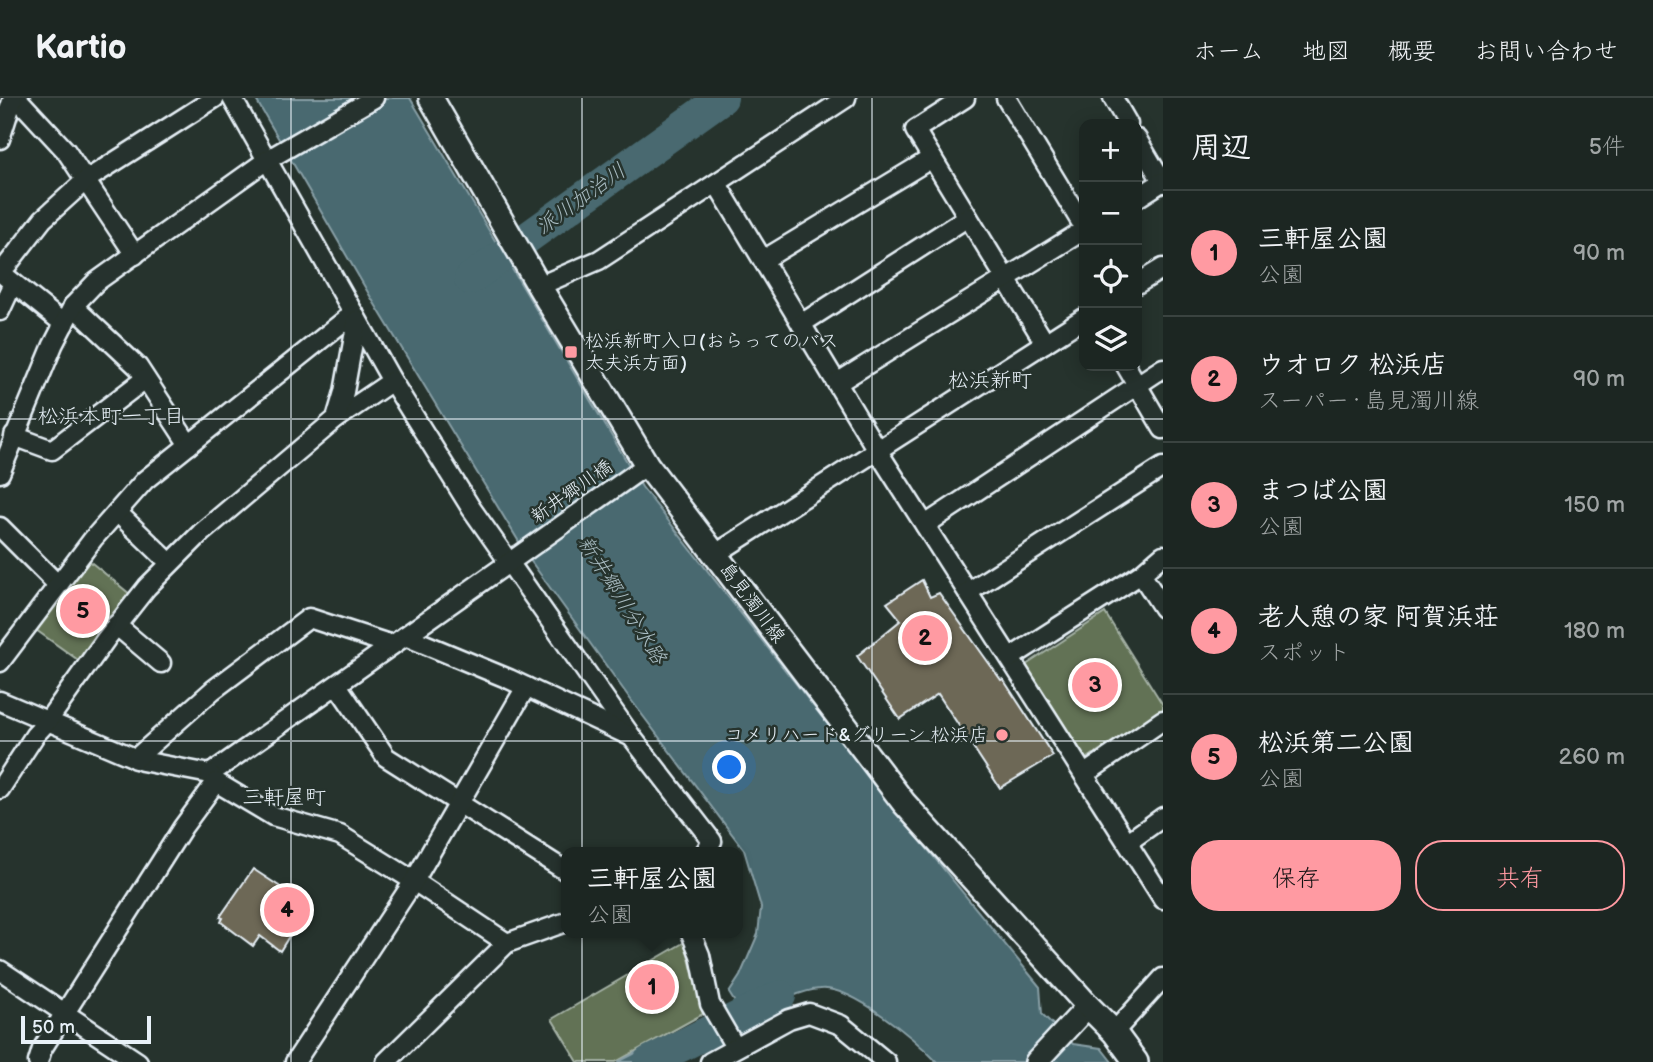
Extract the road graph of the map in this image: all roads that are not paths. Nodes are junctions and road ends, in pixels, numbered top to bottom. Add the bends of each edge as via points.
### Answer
1 (15, 98) edge
2 (215, 98) edge
3 (232, 98) edge
4 (374, 98) edge
5 (431, 98) edge
6 (846, 98) edge
7 (965, 98) edge
8 (1006, 98) edge
9 (1112, 98) edge
10 (1125, 119) edge
11 (0, 139) edge
12 (1142, 144) edge
13 (932, 158) junction
14 (1156, 159) edge
15 (267, 160) junction
16 (86, 180) junction
17 (1163, 183) edge
18 (717, 184) junction
19 (1142, 195) edge
20 (968, 217) junction
21 (1079, 220) edge
22 (1079, 231) edge
23 (135, 255) junction
24 (763, 260) junction
25 (1163, 268) edge
26 (5, 276) edge
27 (1006, 278) junction
28 (1142, 281) edge
29 (539, 286) junction
30 (73, 306) junction
31 (0, 311) edge
32 (356, 317) junction
33 (1079, 321) edge
34 (64, 324) junction
35 (801, 324) junction
36 (1045, 343) junction
37 (1163, 368) edge
38 (1129, 371) edge
39 (145, 379) junction
40 (392, 381) junction
41 (837, 383) junction
42 (1137, 384) junction
43 (335, 419) junction
44 (1163, 429) edge
45 (14, 436) junction
46 (189, 445) junction
47 (877, 450) junction
48 (2, 462) edge
49 (1163, 467) edge
50 (639, 471) junction
51 (117, 512) junction
52 (925, 525) junction
53 (0, 527) edge
54 (714, 555) junction
55 (1163, 555) edge
56 (514, 558) junction
57 (170, 563) junction
58 (1141, 574) junction
59 (58, 585) junction
60 (968, 592) junction
61 (1163, 608) edge
62 (116, 625) junction
63 (399, 640) junction
64 (1010, 658) junction
65 (0, 662) edge
66 (161, 663) dead end
67 (337, 685) junction
68 (526, 687) junction
69 (0, 701) edge
70 (1163, 720) edge
71 (47, 722) junction
72 (631, 736) junction
73 (135, 759) junction
74 (1085, 774) junction
75 (213, 778) junction
76 (0, 789) edge
77 (459, 802) junction
78 (1163, 817) edge
79 (1128, 842) junction
80 (708, 847) edge
81 (561, 868) edge
82 (414, 881) junction
83 (1163, 899) edge
84 (561, 924) edge
85 (693, 938) edge
86 (507, 943) junction
87 (0, 970) edge
88 (1163, 978) edge
89 (1088, 1006) junction
90 (66, 1014) junction
91 (1114, 1032) junction
92 (735, 1047) junction
93 (38, 1062) edge
94 (138, 1062) edge
95 (295, 1062) edge
96 (386, 1062) edge
97 (710, 1062) edge
98 (886, 1062) edge
99 (1037, 1062) edge
100 (1136, 1062) edge

1 - 11 street
1 - 16 street via 66,151
2 - 16 street
3 - 15 street
4 - 15 street
5 - 29 main road, 島見濁川線
6 - 18 street
7 - 13 street via 915,130
8 - 21 street
9 - 10 street
12 - 14 street
13 - 20 street
13 - 24 street
14 - 17 street
15 - 23 street
15 - 32 street
16 - 23 street
16 - 26 street via 43,219
17 - 19 street
18 - 24 street
18 - 29 street via 598,261
20 - 27 street
20 - 35 street
22 - 27 street
23 - 30 street via 96,282
24 - 35 street
25 - 28 street
26 - 31 street
26 - 34 street
27 - 36 street
27 - 41 street
29 - 50 main road, 島見濁川線
30 - 34 street
30 - 39 street
32 - 40 street
32 - 43 street
32 - 46 street
33 - 36 street
34 - 45 street
35 - 41 street
36 - 47 street
37 - 42 street
38 - 42 street
39 - 45 street via 52,450
39 - 46 street
40 - 43 street
40 - 56 street via 471,508
41 - 47 street
42 - 44 street
42 - 52 street
43 - 57 street
45 - 48 street
46 - 51 street via 145,480
47 - 52 street
47 - 54 street
49 - 60 street
50 - 54 main road, 島見濁川線
50 - 56 street, 新井郷川橋
51 - 57 street
51 - 59 street
52 - 60 street
53 - 59 street
54 - 89 main road, 島見濁川線 via 904,803
55 - 58 street
56 - 63 street, 新井郷川橋
56 - 72 street
57 - 62 street
58 - 61 street
58 - 64 street
59 - 65 street
60 - 64 street
62 - 66 street
62 - 71 street
63 - 67 street, 新井郷川橋
63 - 68 street
63 - 73 street via 309,618 213,690
64 - 74 street
67 - 75 street, 新井郷川橋
67 - 77 street via 386,757
68 - 72 street
68 - 77 street
69 - 71 street
70 - 74 street
71 - 73 street
71 - 76 street
72 - 80 street via 712,841
73 - 75 street
74 - 79 street
75 - 82 street via 273,816 340,835
75 - 90 street, 新井郷川橋
77 - 81 street
77 - 82 street
78 - 79 street
79 - 83 street
82 - 86 street
82 - 95 street
84 - 86 street
85 - 92 street via 710,1004
86 - 96 street
87 - 90 street
88 - 91 street
89 - 91 main road, 島見濁川線
89 - 99 street
90 - 93 street, 新井郷川橋
90 - 94 street
91 - 100 main road, 島見濁川線
92 - 97 street
92 - 98 street via 809,1013 841,1025

